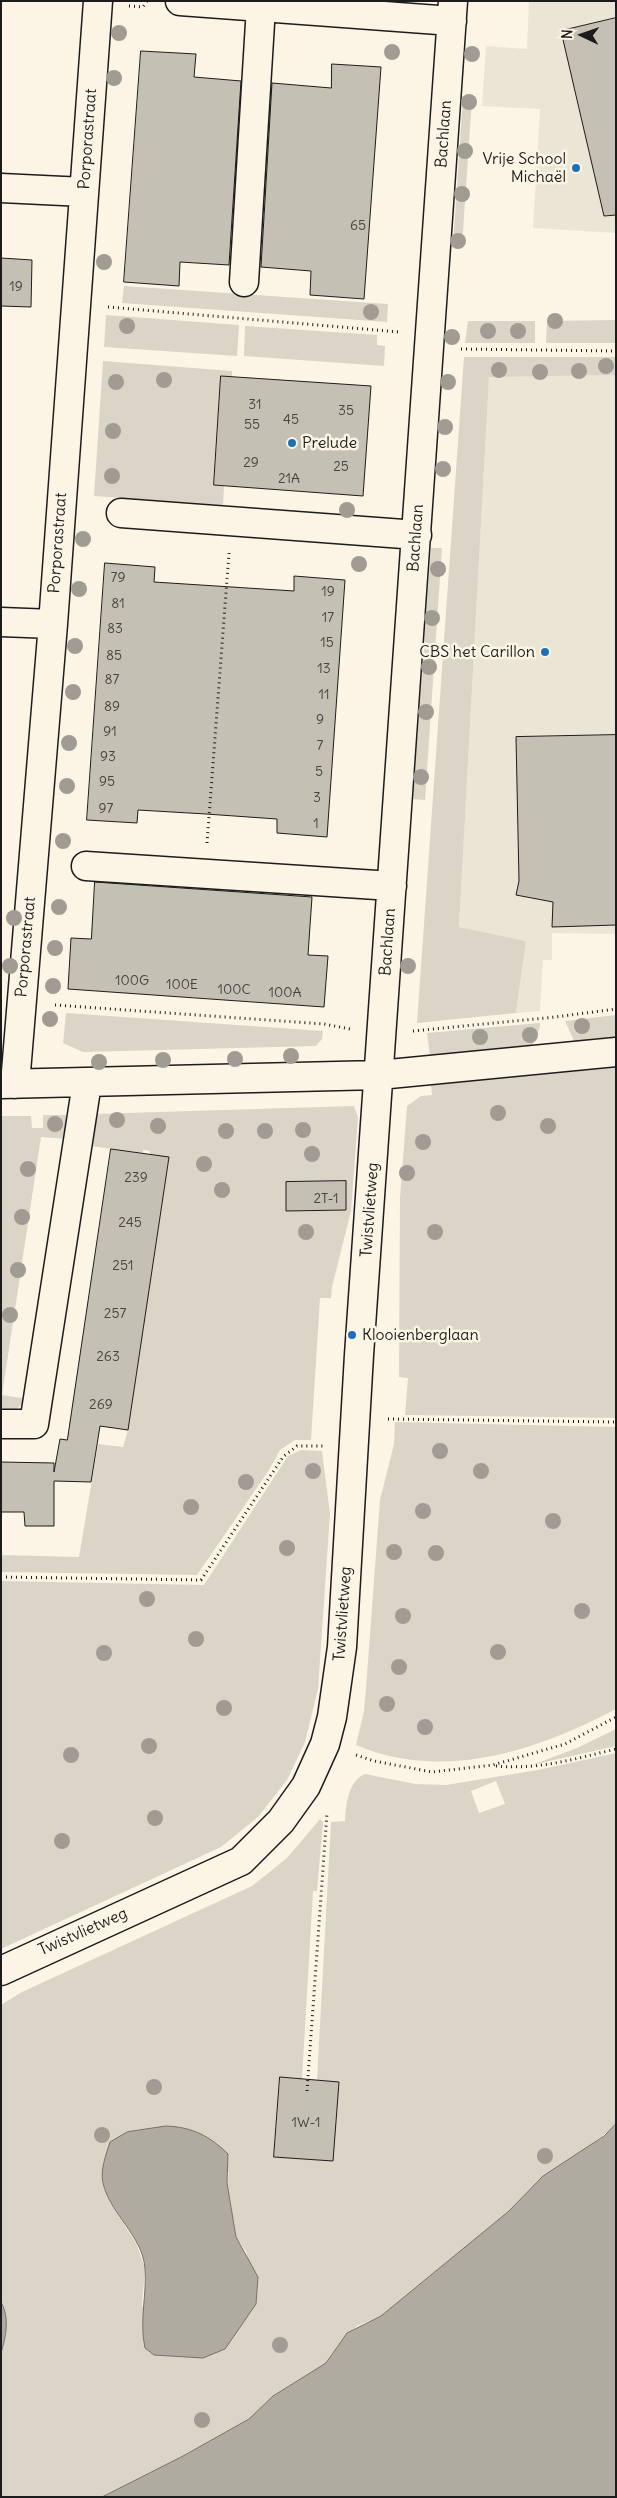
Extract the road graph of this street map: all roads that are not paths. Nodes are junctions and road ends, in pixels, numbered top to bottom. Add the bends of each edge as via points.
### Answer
1 (98, 1) edge
2 (180, 1) edge
3 (261, 7) junction
4 (452, 11) edge
5 (1, 188) edge
6 (84, 192) junction
7 (244, 282) dead end
8 (121, 513) dead end
9 (417, 535) junction
10 (1, 622) edge
11 (53, 624) junction
12 (86, 866) dead end
13 (392, 886) junction
14 (616, 1052) edge
15 (380, 1075) junction
16 (86, 1083) junction
17 (8, 1084) edge
18 (1, 1424) edge
19 (1, 1971) edge

1 - 6 street, Porporastraat
2 - 3 street
3 - 4 street
3 - 7 street
4 - 9 street, Bachlaan
5 - 6 street
6 - 11 street, Porporastraat
8 - 9 street
9 - 13 street, Bachlaan
10 - 11 street
11 - 17 street, Porporastraat via 22,1003
12 - 13 street
13 - 15 street, Bachlaan
14 - 15 street
15 - 16 street
15 - 19 street, Twistvlietweg via 342,1647 326,1744 306,1786 281,1821 241,1860
16 - 17 street
16 - 18 street via 34,1424

